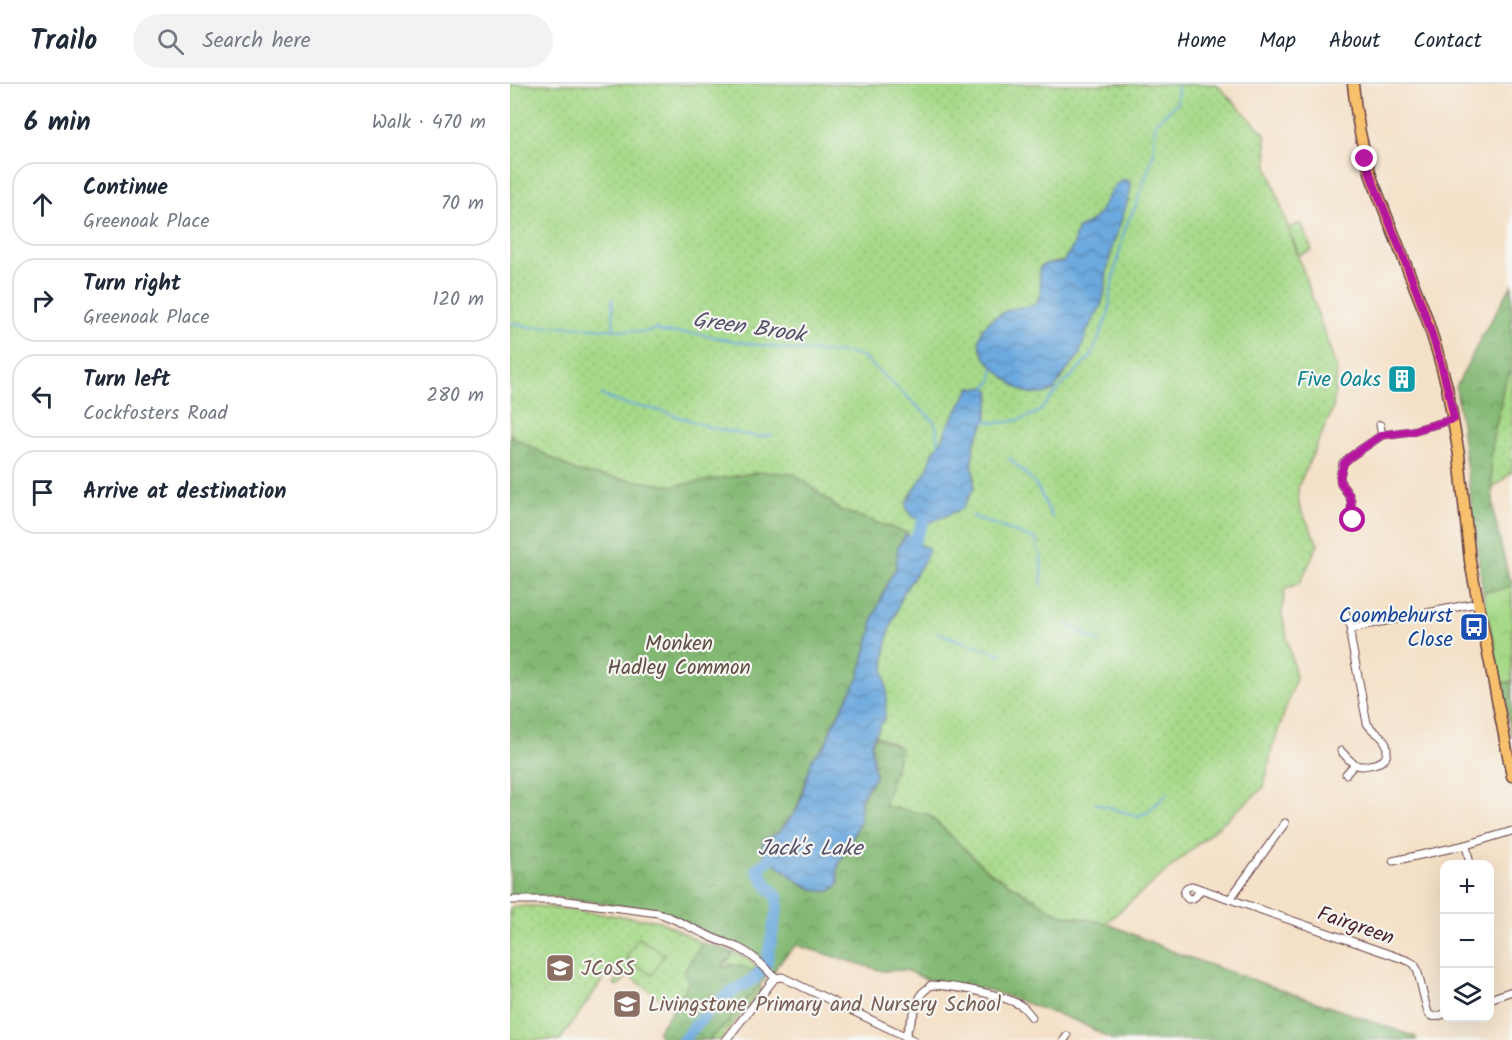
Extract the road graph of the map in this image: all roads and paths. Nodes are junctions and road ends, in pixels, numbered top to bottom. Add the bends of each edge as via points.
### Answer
1 (1353, 84) edge
2 (1454, 419) junction
3 (1380, 425) dead end
4 (1382, 435) junction
5 (1356, 522) dead end
6 (1477, 603) junction
7 (1345, 612) dead end
8 (1352, 629) junction
9 (1341, 751) dead end
10 (1355, 764) junction
11 (1346, 774) dead end
12 (1512, 776) edge
13 (1285, 823) dead end
14 (1512, 831) edge
15 (1466, 845) junction
16 (1469, 860) edge
17 (1393, 861) dead end
18 (1200, 889) dead end
19 (1230, 899) junction
20 (513, 901) edge
21 (778, 978) junction
22 (1512, 991) edge
23 (1494, 998) edge
24 (1440, 1016) edge
25 (1032, 1017) dead end
26 (905, 1036) junction
27 (726, 1040) edge
28 (913, 1040) edge

1 - 2 main road via 1365,159 1432,334
2 - 4 street
2 - 6 main road
3 - 4 street
4 - 5 street via 1350,457 1341,470 1341,484 1349,495
6 - 8 street
6 - 12 main road
7 - 8 street
8 - 10 street via 1368,723 1384,740 1387,751 1381,763
9 - 10 street
10 - 11 street
13 - 19 street
14 - 15 street
15 - 16 street
15 - 17 street
18 - 19 street, Fairgreen
19 - 24 street, Fairgreen via 1414,964 1428,1013
20 - 21 street via 559,900 667,916 737,947
21 - 26 street
21 - 27 street
22 - 23 street
25 - 26 street via 1007,999 931,985 922,993
26 - 28 street

